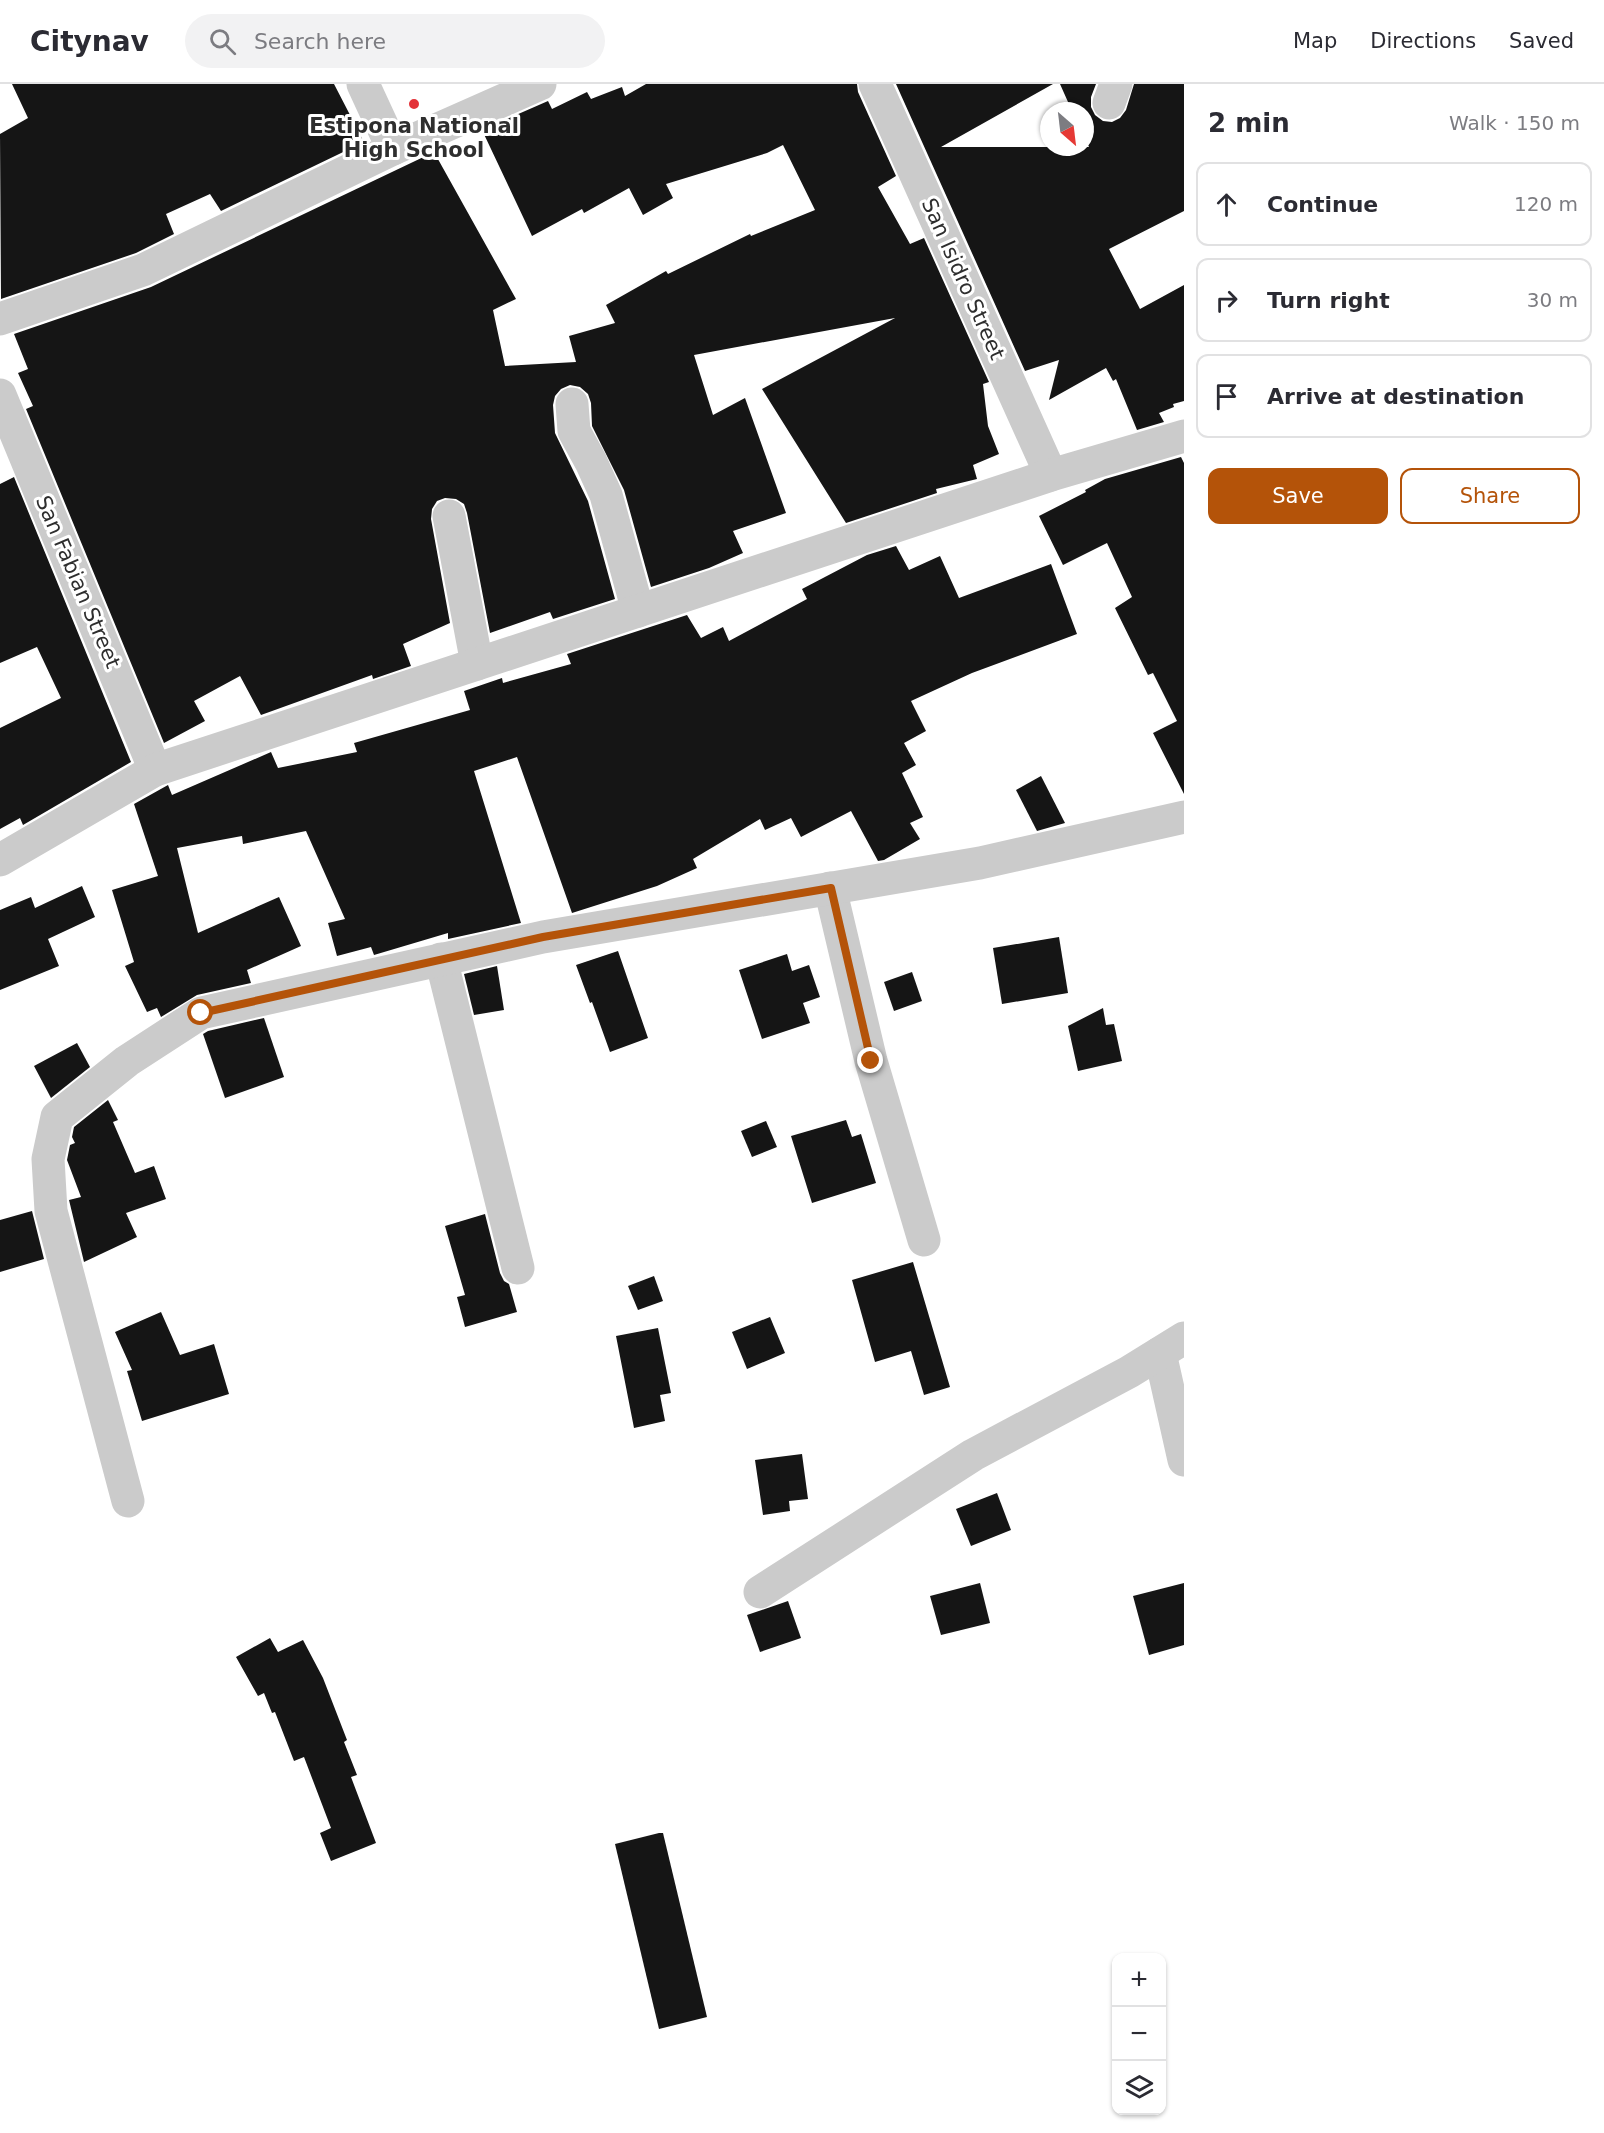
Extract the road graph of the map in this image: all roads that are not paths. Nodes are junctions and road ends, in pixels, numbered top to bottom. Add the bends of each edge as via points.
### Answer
1 (363, 84) edge
2 (540, 84) edge
3 (875, 84) edge
4 (393, 149) junction
5 (0, 319) edge
6 (0, 395) edge
7 (572, 404) dead end
8 (1184, 436) edge
9 (1051, 475) junction
10 (449, 516) dead end
11 (638, 611) junction
12 (477, 664) junction
13 (155, 770) junction
14 (1184, 817) edge
15 (0, 860) edge
16 (831, 888) junction
17 (441, 960) junction
18 (924, 1240) dead end
19 (518, 1268) dead end
20 (1172, 1345) edge
21 (1184, 1460) edge
22 (128, 1502) dead end
23 (760, 1593) dead end

1 - 4 street
2 - 4 street
3 - 9 street, San Isidro Street
4 - 5 street via 143,270
6 - 13 street, San Fabian Street
7 - 11 street via 574,431 606,495
8 - 9 street
9 - 11 street
10 - 12 street
11 - 12 street
12 - 13 street
13 - 15 street
14 - 16 street via 980,862
16 - 17 street via 543,937
16 - 18 street via 871,1061
17 - 19 street
17 - 22 street via 201,1013 127,1061 57,1117 48,1159 51,1211
20 - 21 street
20 - 23 street via 974,1455

